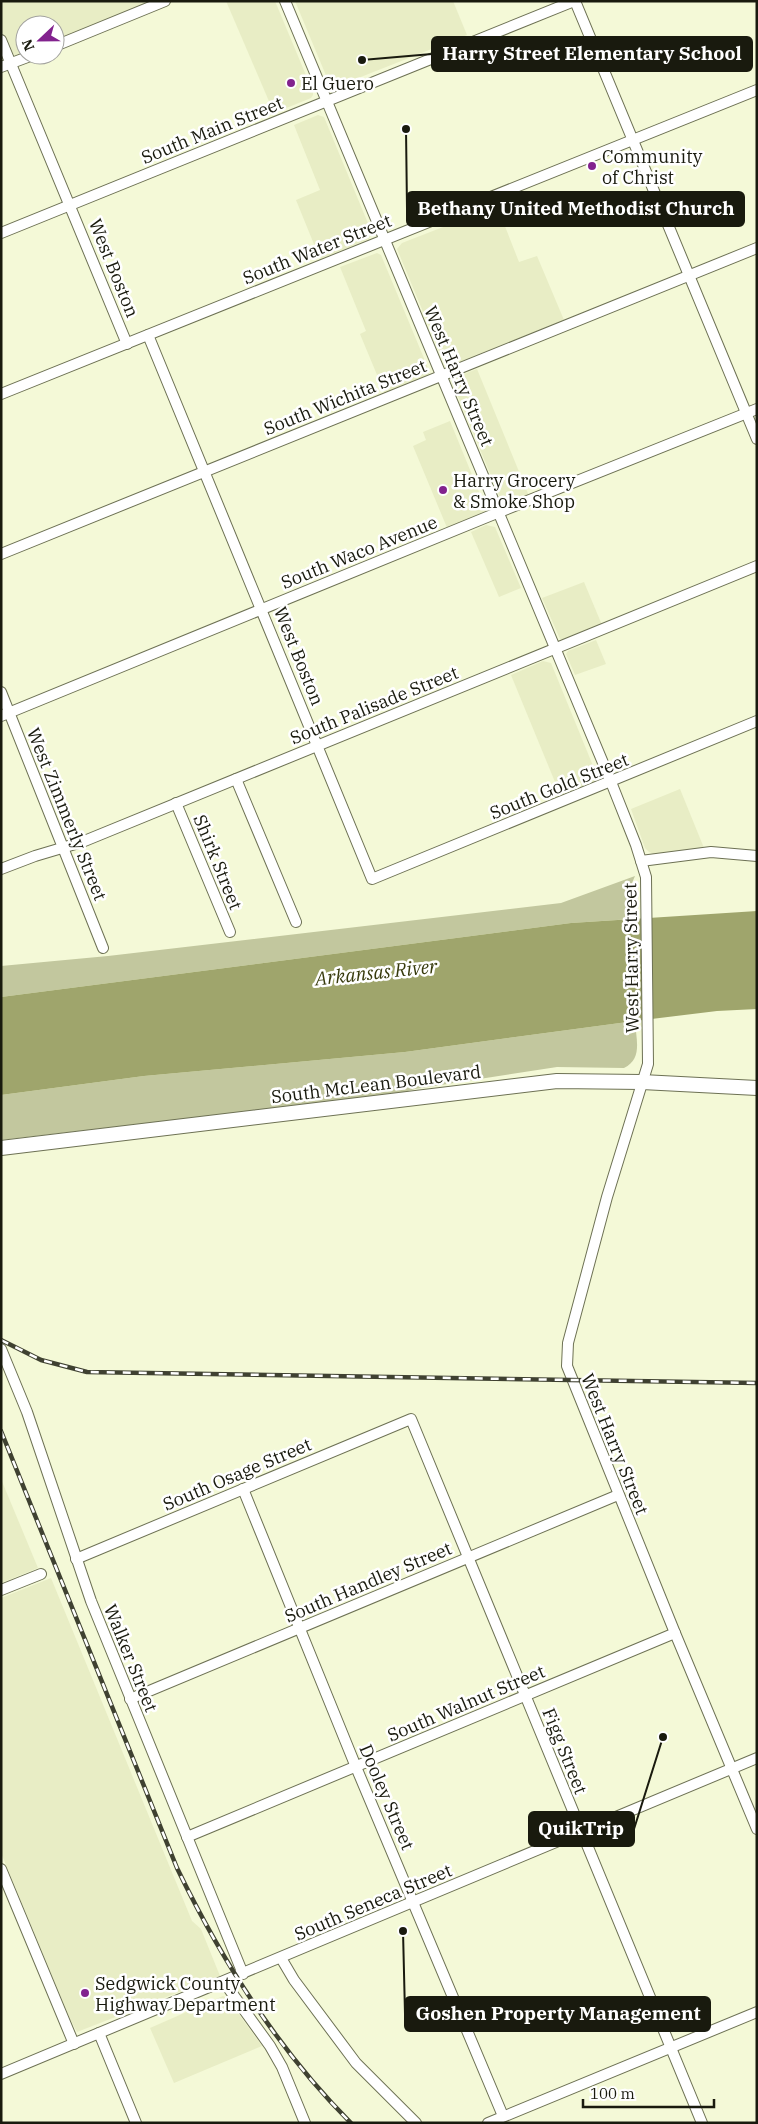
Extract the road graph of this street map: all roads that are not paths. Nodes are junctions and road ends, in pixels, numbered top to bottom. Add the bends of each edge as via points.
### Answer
1 (165, 1) edge
2 (286, 1) edge
3 (574, 1) edge
4 (1, 40) edge
5 (65, 42) edge
6 (6, 65) edge
7 (757, 90) edge
8 (327, 101) junction
9 (632, 140) junction
10 (70, 205) junction
11 (1, 233) edge
12 (385, 240) junction
13 (757, 248) edge
14 (689, 275) junction
15 (148, 335) junction
16 (127, 344) junction
17 (441, 375) junction
18 (1, 394) edge
19 (757, 409) edge
20 (746, 413) junction
21 (757, 439) edge
22 (205, 472) junction
23 (498, 512) junction
24 (1, 554) edge
25 (757, 566) edge
26 (262, 609) junction
27 (555, 649) junction
28 (1, 692) edge
29 (5, 714) edge
30 (757, 721) edge
31 (318, 746) junction
32 (236, 778) junction
33 (611, 782) junction
34 (176, 803) junction
35 (63, 847) junction
36 (757, 856) edge
37 (641, 861) junction
38 (1, 869) edge
39 (372, 879) joint
40 (296, 922) dead end
41 (230, 932) dead end
42 (103, 948) dead end
43 (642, 1082) junction
44 (757, 1088) edge
45 (1, 1148) edge
46 (1, 1349) edge
47 (411, 1419) joint
48 (243, 1489) junction
49 (618, 1495) junction
50 (469, 1558) junction
51 (76, 1560) junction
52 (41, 1574) dead end
53 (1, 1590) edge
54 (300, 1628) junction
55 (675, 1633) junction
56 (526, 1696) junction
57 (130, 1699) junction
58 (757, 1758) edge
59 (356, 1767) junction
60 (732, 1768) junction
61 (757, 1829) edge
62 (580, 1832) junction
63 (187, 1837) junction
64 (1, 1868) edge
65 (414, 1902) junction
66 (281, 1958) junction
67 (243, 1974) junction
68 (224, 1982) junction
69 (757, 2012) edge
70 (99, 2034) junction
71 (74, 2044) junction
72 (671, 2047) junction
73 (1, 2074) edge
74 (503, 2116) junction
75 (136, 2123) edge
76 (305, 2123) edge
77 (416, 2123) edge
78 (488, 2123) edge
79 (702, 2123) edge

1 - 5 street
2 - 8 street, West Harry Street
3 - 8 street, South Main Street
3 - 9 street
4 - 6 street, West Boston
6 - 10 street, West Boston
7 - 9 street, South Water Street
8 - 10 street, South Main Street
8 - 12 street, West Harry Street
9 - 12 street, South Water Street
9 - 14 street
10 - 11 street, South Main Street
10 - 16 street, West Boston
12 - 15 street, South Water Street
12 - 17 street, West Harry Street
13 - 14 street, South Wichita Street
14 - 17 street, South Wichita Street
14 - 20 street
15 - 16 street, South Water Street
15 - 22 street, West Boston
16 - 18 street, South Water Street
17 - 22 street, South Wichita Street
17 - 23 street, West Harry Street
19 - 20 street, South Waco Avenue
20 - 21 street
20 - 23 street, South Waco Avenue
22 - 24 street, South Wichita Street
22 - 26 street, West Boston
23 - 26 street, South Waco Avenue
23 - 27 street, West Harry Street
25 - 27 street, South Palisade Street
26 - 29 street, South Waco Avenue
26 - 31 street, West Boston
27 - 31 street, South Palisade Street
27 - 33 street, West Harry Street
28 - 29 street, West Zimmerly Street
29 - 35 street, West Zimmerly Street
30 - 33 street, South Gold Street
31 - 32 street, South Palisade Street
31 - 39 street, West Boston
32 - 34 street, South Palisade Street
32 - 40 street
33 - 37 street, West Harry Street
33 - 39 street, South Gold Street
34 - 35 street, South Palisade Street
34 - 41 street, Shirk Street
35 - 38 street, South Palisade Street
35 - 42 street, West Zimmerly Street
36 - 37 street via 711,852
37 - 43 street, West Harry Street via 646,878 649,1040 648,1064
43 - 44 main road, South McLean Boulevard
43 - 45 main road, South McLean Boulevard via 557,1081
43 - 49 street, West Harry Street via 568,1343 567,1366 571,1379
46 - 51 street, Walker Street via 27,1412
47 - 48 street, South Osage Street
47 - 50 street, Figg Street
48 - 51 street, South Osage Street
48 - 54 street, Dooley Street
49 - 50 street, South Handley Street
49 - 55 street, West Harry Street
50 - 54 street, South Handley Street
50 - 56 street, Figg Street
51 - 57 street, Walker Street
52 - 53 street
54 - 57 street, South Handley Street
54 - 59 street, Dooley Street
55 - 56 street, South Walnut Street
55 - 60 street, West Harry Street
56 - 59 street, South Walnut Street
56 - 62 street, Figg Street
57 - 63 street, Walker Street
58 - 60 street, South Seneca Street
59 - 63 street, South Walnut Street
59 - 65 street, Dooley Street
60 - 61 street, West Harry Street
60 - 62 street, South Seneca Street
62 - 65 street, South Seneca Street
62 - 72 street, Figg Street
63 - 67 street, Walker Street
64 - 71 street
65 - 66 street, South Seneca Street
65 - 74 street, Dooley Street
66 - 67 street, South Seneca Street
66 - 77 street via 356,2063
67 - 68 street, South Seneca Street
68 - 70 street, South Seneca Street
68 - 76 street via 278,2060
69 - 72 street
70 - 71 street, South Seneca Street
70 - 75 street
71 - 73 street, South Seneca Street
72 - 74 street
72 - 79 street, Figg Street
74 - 78 street

